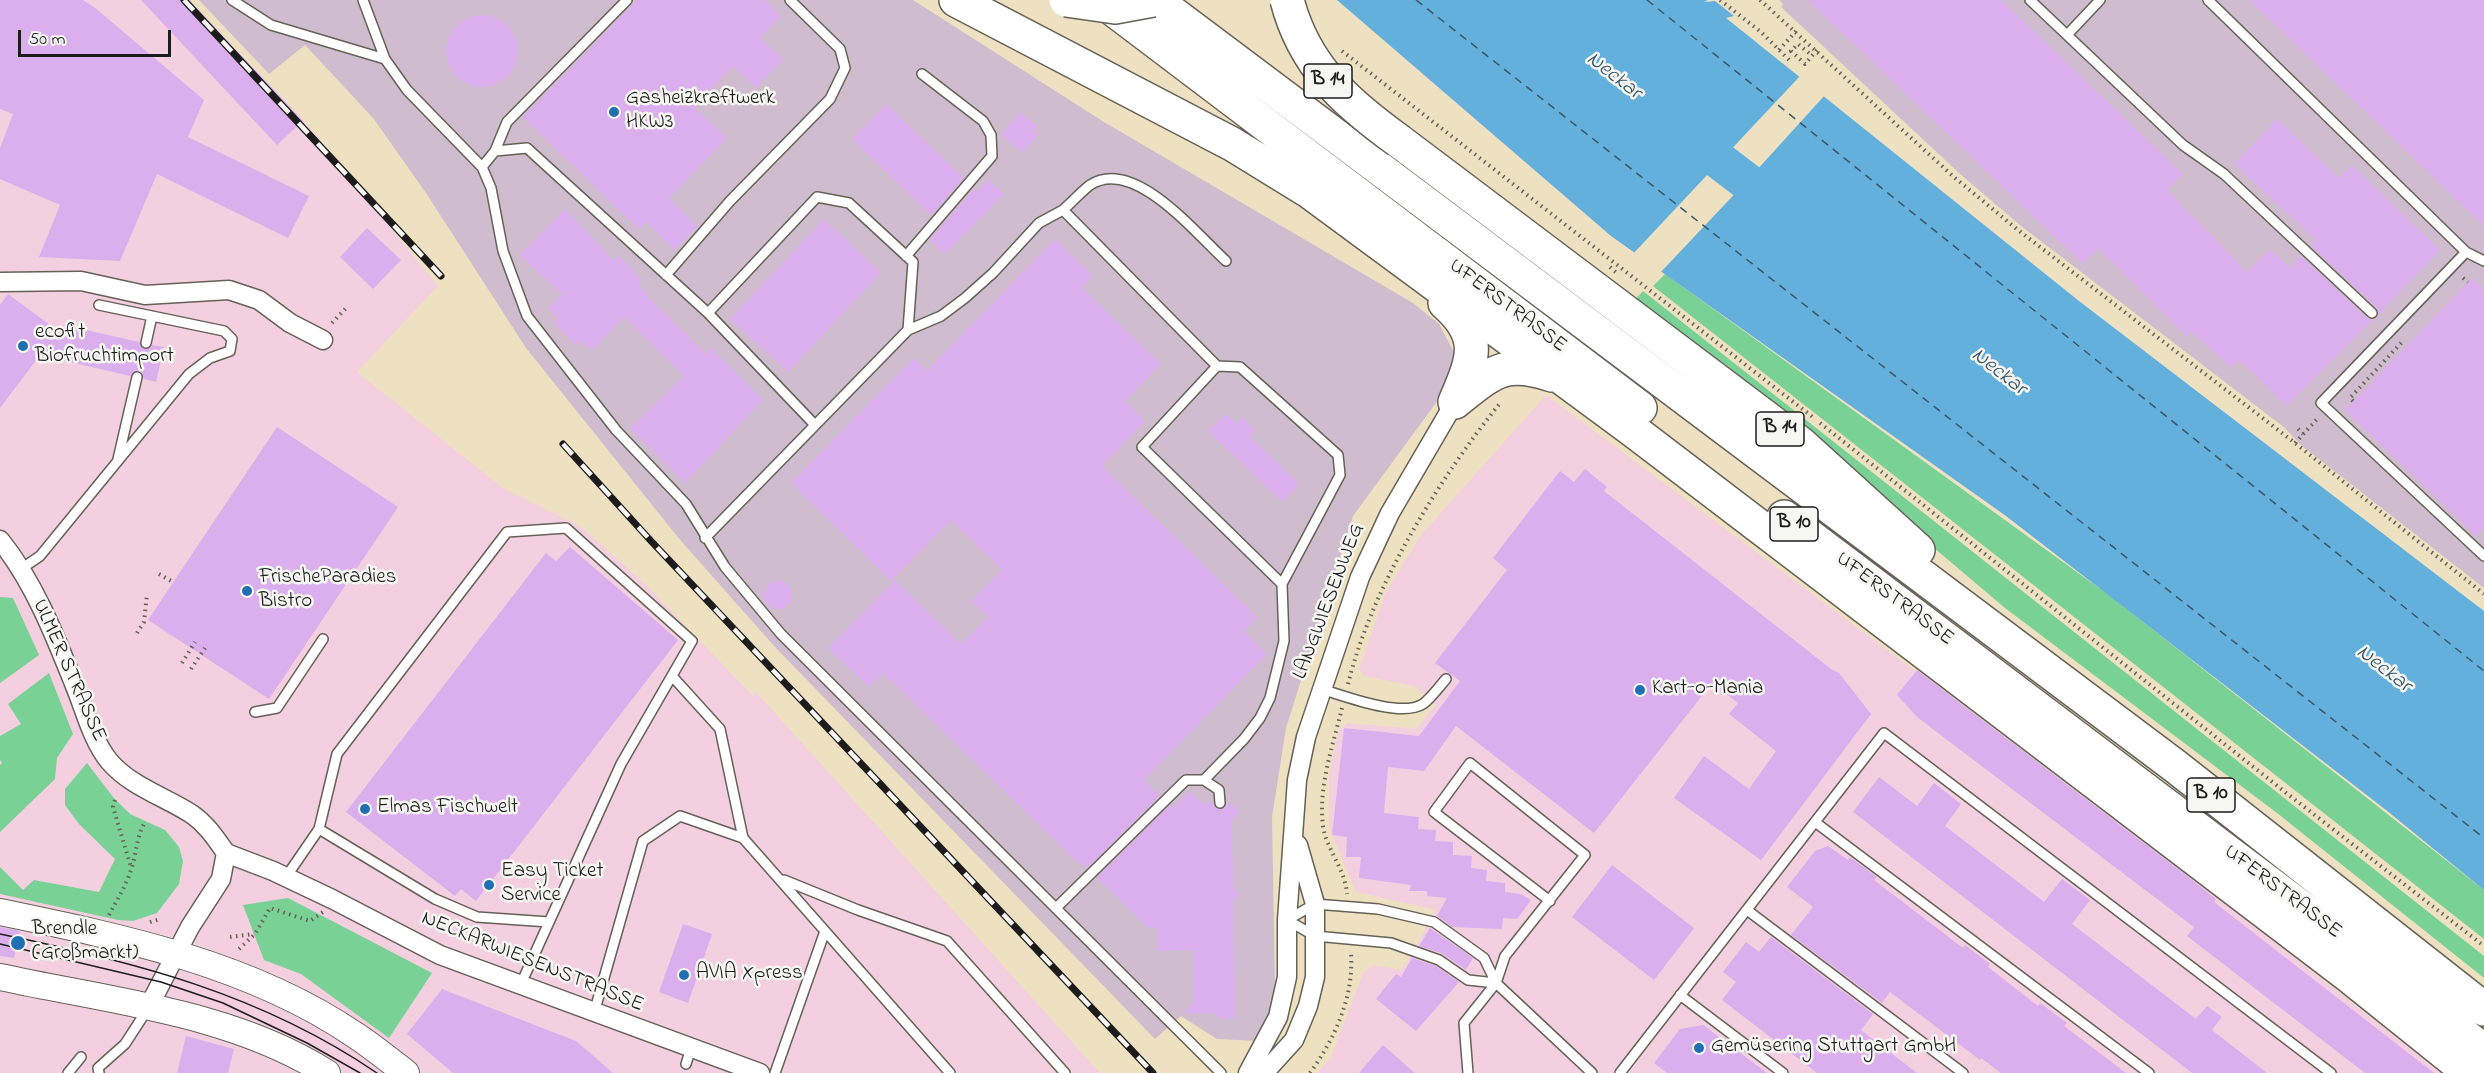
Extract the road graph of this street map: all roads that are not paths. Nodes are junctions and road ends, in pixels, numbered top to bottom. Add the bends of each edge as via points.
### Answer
1 (232, 0) edge
2 (363, 0) edge
3 (627, 0) edge
4 (790, 0) edge
5 (956, 0) edge
6 (1066, 0) edge
7 (1101, 0) edge
8 (1154, 0) edge
9 (1287, 0) edge
10 (2030, 0) edge
11 (2100, 0) edge
12 (2208, 0) edge
13 (2067, 35) junction
14 (385, 58) junction
15 (922, 74) dead end
16 (495, 150) junction
17 (482, 167) junction
18 (1063, 210) junction
19 (2466, 252) junction
20 (906, 256) junction
21 (1226, 261) dead end
22 (2484, 261) edge
23 (1412, 265) junction
24 (666, 275) junction
25 (0, 282) edge
26 (99, 305) dead end
27 (708, 313) junction
28 (2372, 313) dead end
29 (152, 316) junction
30 (908, 330) junction
31 (323, 340) dead end
32 (146, 343) dead end
33 (1217, 366) junction
34 (137, 377) dead end
35 (1564, 380) junction
36 (1455, 402) junction
37 (815, 425) junction
38 (117, 462) junction
39 (705, 538) junction
40 (3, 551) edge
41 (2484, 556) edge
42 (21, 569) junction
43 (1282, 584) junction
44 (1934, 585) junction
45 (323, 639) dead end
46 (672, 676) junction
47 (1446, 679) dead end
48 (1320, 689) junction
49 (255, 712) dead end
50 (1204, 780) junction
51 (1220, 803) dead end
52 (1815, 822) junction
53 (319, 829) junction
54 (1295, 835) junction
55 (743, 838) junction
56 (226, 853) junction
57 (286, 877) junction
58 (780, 879) junction
59 (1550, 901) junction
60 (1316, 903) junction
61 (1056, 908) junction
62 (1747, 910) junction
63 (0, 912) edge
64 (1287, 920) junction
65 (549, 922) junction
66 (825, 930) junction
67 (1315, 936) junction
68 (176, 954) junction
69 (0, 977) edge
70 (1496, 983) junction
71 (520, 986) junction
72 (1680, 995) junction
73 (148, 1008) junction
74 (2484, 1009) edge
75 (594, 1013) junction
76 (2484, 1051) edge
77 (81, 1057) dead end
78 (68, 1073) edge
79 (99, 1073) edge
80 (327, 1073) edge
81 (406, 1073) edge
82 (760, 1073) edge
83 (775, 1073) edge
84 (950, 1073) edge
85 (1065, 1073) edge
86 (1221, 1073) edge
87 (1248, 1073) edge
88 (1264, 1073) edge
89 (1468, 1073) edge
90 (1592, 1073) edge
91 (1620, 1073) edge
92 (1783, 1073) edge
93 (1963, 1073) edge
94 (2149, 1073) edge
95 (2331, 1073) edge
96 (2470, 1073) edge

1 - 14 lane via 270,25
2 - 14 lane
3 - 16 lane via 507,123
4 - 24 lane via 840,49 845,69 830,99 730,201
5 - 23 highway via 1232,144 1310,192
6 - 8 highway, bridge via 1115,7
7 - 76 highway, UFERSTRASSE / B 10 via 2318,920
8 - 44 highway, UFERSTRASSE / B 10
9 - 44 highway, B 14, bridge via 1294,27 1310,58 1332,86 1399,141 1801,444 1920,552
10 - 13 lane
11 - 13 lane
12 - 19 lane
13 - 28 lane via 2183,145 2224,174
14 - 17 lane via 407,90
15 - 20 lane via 983,121 991,135 992,156
16 - 17 lane
16 - 24 lane via 527,148
17 - 39 lane via 491,188 503,251 527,316 616,430 686,504
18 - 21 lane via 1091,184 1123,178 1154,195
18 - 30 lane via 1038,223 965,298 941,316
18 - 33 lane
19 - 22 lane
19 - 41 lane via 2321,403
20 - 27 lane via 849,203 817,197
20 - 30 lane via 913,262
23 - 35 highway
23 - 36 highway via 1468,330 1472,343 1469,368
24 - 27 lane
25 - 31 street via 81,281 145,295 229,290 259,300 290,323
26 - 29 lane
27 - 37 lane
29 - 32 lane
29 - 38 lane via 224,331 232,339 230,351 210,358 189,374
30 - 37 lane
33 - 43 lane via 1240,367 1338,455 1340,475
33 - 43 lane via 1142,447
34 - 38 lane
35 - 36 highway via 1529,368 1511,367 1496,372
35 - 96 highway via 2340,969
36 - 48 street, LANGWIESENWEG via 1384,524
37 - 39 lane
38 - 42 lane via 40,556
39 - 61 lane via 781,634
40 - 42 street, ULMER STRASSE
42 - 56 street, ULMER STRASSE via 109,761 126,776 194,816
43 - 50 lane via 1284,641 1270,698 1244,740
44 - 74 highway, UFERSTRASSE / B 10 via 2175,766
45 - 49 lane via 277,708
46 - 53 lane via 692,641 566,528 507,532 337,754
46 - 55 lane via 720,729
46 - 65 lane via 621,764
47 - 48 lane via 1422,704 1406,708 1383,707
48 - 54 street, LANGWIESENWEG via 1297,780
50 - 51 lane via 1219,790
50 - 61 lane via 1186,780
52 - 62 lane
52 - 94 lane
52 - 95 lane via 1884,733
53 - 57 lane
53 - 65 lane via 435,899 477,917
54 - 60 street, LANGWIESENWEG
54 - 64 street, LANGWIESENWEG
55 - 58 lane
55 - 75 lane via 680,816 643,841
56 - 57 street, NECKARWIESENSTRASSE
56 - 68 street via 221,879
57 - 71 street, NECKARWIESENSTRASSE via 440,955
58 - 66 lane
58 - 85 lane via 948,941
59 - 59 lane via 1434,812 1470,763 1585,855
59 - 70 lane via 1505,956
60 - 64 lane
60 - 67 street, LANGWIESENWEG
60 - 70 lane via 1378,909 1434,922 1484,957
61 - 86 lane
62 - 72 lane
62 - 93 lane
63 - 68 street
64 - 67 lane
64 - 87 street, LANGWIESENWEG via 1287,977 1278,1017
65 - 71 lane
66 - 83 lane
66 - 84 lane
67 - 70 lane via 1391,943 1439,960 1468,980
67 - 88 street, LANGWIESENWEG via 1315,977 1308,1006 1294,1040
68 - 73 street
68 - 81 street via 287,997 354,1034
69 - 73 street
70 - 89 lane via 1464,1023
70 - 90 lane
71 - 75 street, NECKARWIESENSTRASSE
72 - 91 lane
72 - 92 lane
73 - 79 lane via 125,1044 98,1068
73 - 80 street via 223,1027 273,1045
75 - 82 street, NECKARWIESENSTRASSE via 689,1056
77 - 78 lane

